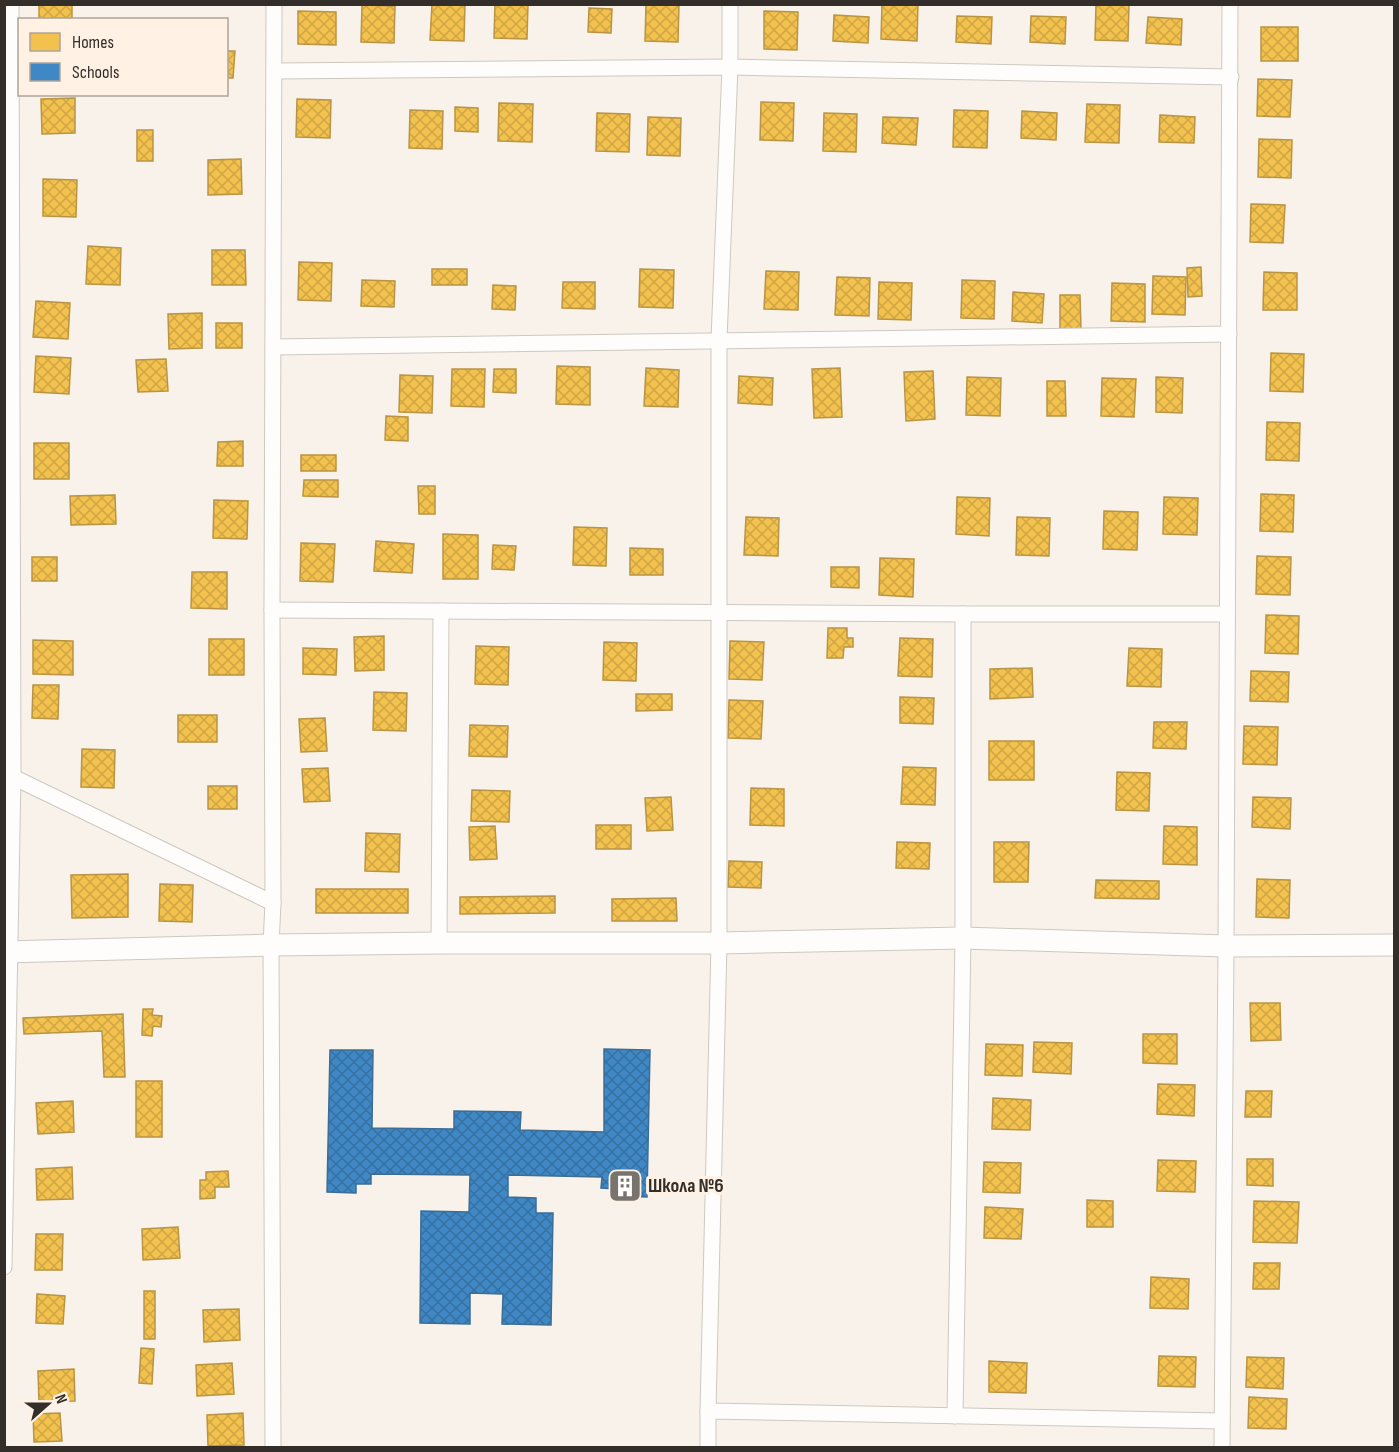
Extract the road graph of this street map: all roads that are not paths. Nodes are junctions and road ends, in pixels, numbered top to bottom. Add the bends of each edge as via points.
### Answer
1 (11, 4) edge
2 (274, 4) edge
3 (730, 4) edge
4 (1230, 4) edge
5 (730, 67) junction
6 (274, 71) junction
7 (1230, 77) junction
8 (1229, 334) junction
9 (719, 340) junction
10 (273, 347) junction
11 (272, 610) junction
12 (441, 611) junction
13 (719, 612) junction
14 (963, 614) junction
15 (1227, 614) junction
16 (9, 776) edge
17 (273, 903) junction
18 (963, 938) junction
19 (439, 943) junction
20 (719, 943) junction
21 (271, 945) junction
22 (1395, 945) edge
23 (1226, 946) junction
24 (7, 951) edge
25 (4, 1267) edge
26 (708, 1411) junction
27 (955, 1416) junction
28 (1222, 1421) junction
29 (273, 1448) edge
30 (708, 1448) edge
31 (1222, 1448) edge

1 - 16 street
2 - 6 street
3 - 5 street
4 - 7 street
5 - 6 street
5 - 7 street
5 - 9 street
6 - 10 street
7 - 8 street
8 - 9 street
8 - 15 street
9 - 10 street
9 - 13 street
10 - 11 street
11 - 12 street
11 - 17 street
12 - 13 street
12 - 19 street
13 - 14 street
13 - 20 street
14 - 15 street
14 - 18 street
15 - 23 street
16 - 17 street
16 - 24 street
17 - 21 street
18 - 20 street
18 - 23 street
18 - 27 street
19 - 20 street
19 - 21 street
20 - 26 street
21 - 24 street
21 - 29 street
22 - 23 street
23 - 28 street
24 - 25 street
26 - 27 street
26 - 30 street
27 - 28 street
28 - 31 street

